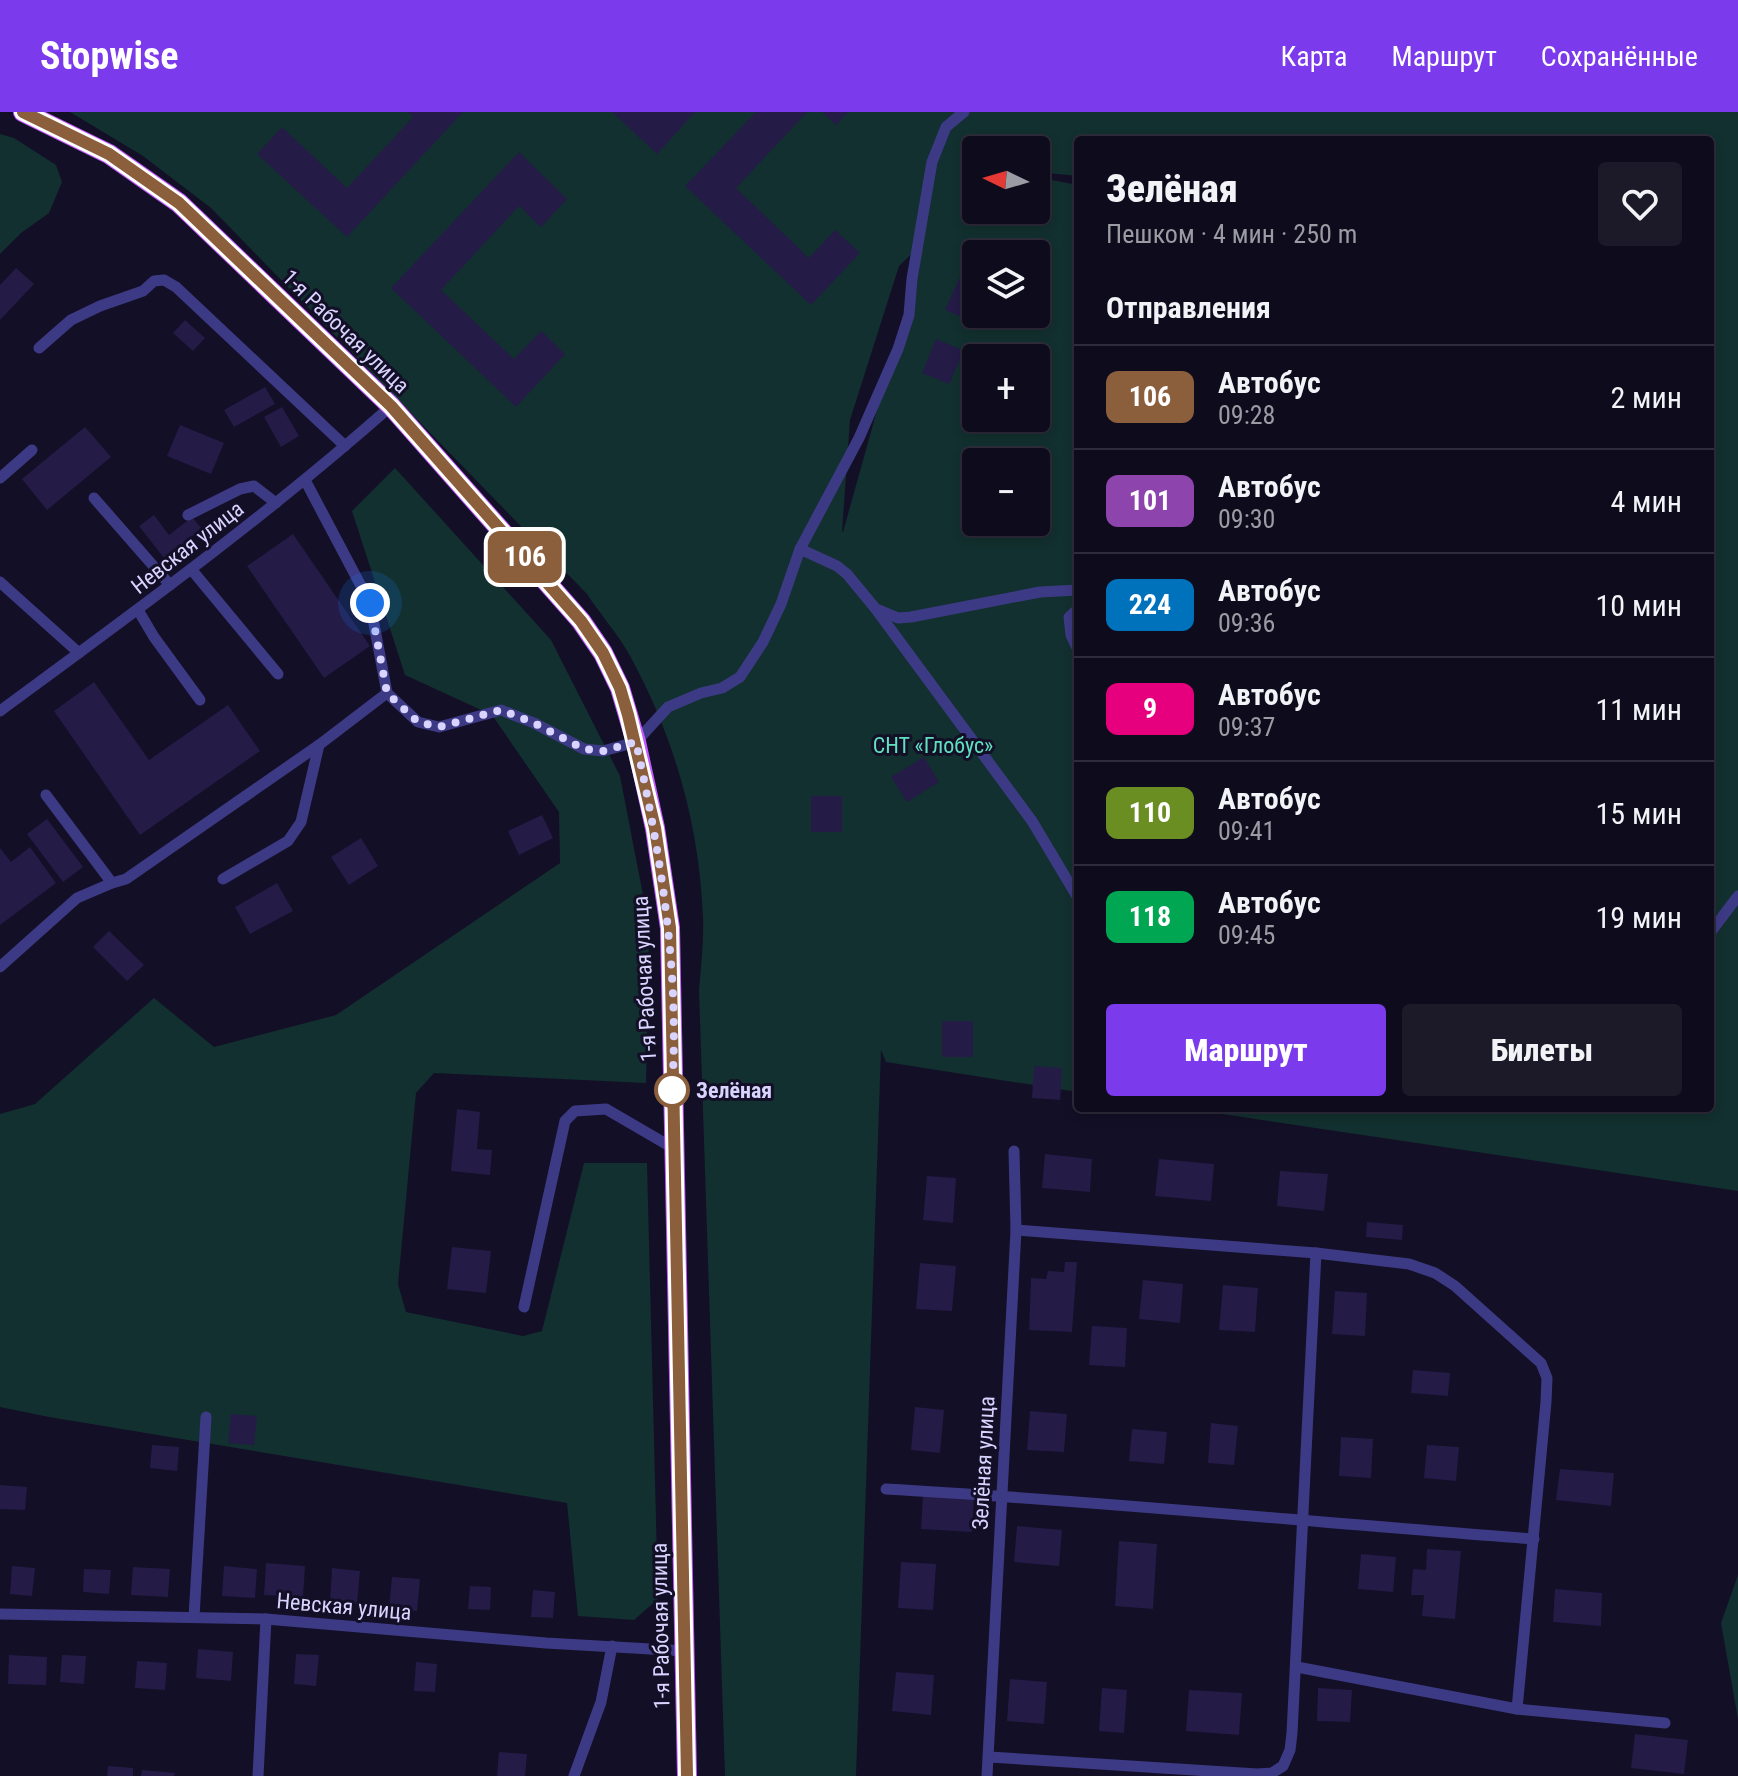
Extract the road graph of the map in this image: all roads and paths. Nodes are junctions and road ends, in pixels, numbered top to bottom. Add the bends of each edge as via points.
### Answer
1 (23, 112) edge
2 (964, 112) edge
3 (39, 348) dead end
4 (391, 406) junction
5 (345, 446) junction
6 (32, 450) dead end
7 (0, 478) edge
8 (305, 480) junction
9 (94, 498) dead end
10 (276, 503) junction
11 (188, 515) dead end
12 (800, 549) junction
13 (191, 569) junction
14 (0, 582) edge
15 (170, 585) junction
16 (1074, 590) edge
17 (875, 608) junction
18 (138, 610) junction
19 (1074, 613) edge
20 (1074, 641) edge
21 (79, 653) junction
22 (278, 674) dead end
23 (387, 693) junction
24 (200, 700) dead end
25 (0, 711) edge
26 (636, 742) junction
27 (319, 745) junction
28 (46, 795) dead end
29 (223, 879) dead end
30 (112, 883) junction
31 (1074, 890) edge
32 (1738, 896) edge
33 (1714, 928) edge
34 (0, 967) edge
35 (673, 1148) junction
36 (1014, 1151) dead end
37 (1016, 1230) junction
38 (1316, 1253) junction
39 (524, 1307) dead end
40 (206, 1417) dead end
41 (886, 1489) dead end
42 (1002, 1495) junction
43 (1301, 1522) junction
44 (1534, 1539) junction
45 (0, 1614) edge
46 (194, 1617) junction
47 (266, 1619) junction
48 (612, 1646) junction
49 (685, 1651) junction
50 (1297, 1667) junction
51 (1517, 1709) junction
52 (1665, 1723) dead end
53 (989, 1757) junction
54 (258, 1776) edge
55 (574, 1776) edge
56 (687, 1776) edge
57 (987, 1776) edge

1 - 4 main road, 1-я Рабочая улица via 109,154 179,203
2 - 12 lane via 946,127 932,162 909,315 898,349 859,438
3 - 5 lane via 71,320 164,280
4 - 5 lane, Невская улица
4 - 26 main road, 1-я Рабочая улица via 581,621 620,688
5 - 8 lane, Невская улица
6 - 7 lane
8 - 10 lane, Невская улица
8 - 23 lane via 370,603
9 - 15 lane
10 - 11 lane via 254,486
10 - 13 lane, Невская улица
12 - 17 lane via 837,566
12 - 26 lane via 781,604 740,677 668,707
13 - 15 lane, Невская улица
13 - 22 lane
14 - 21 lane
15 - 18 lane, Невская улица
16 - 17 lane via 898,618
17 - 31 lane via 1032,821
18 - 21 lane, Невская улица
18 - 24 lane
19 - 20 lane via 1069,617
21 - 25 lane, Невская улица
23 - 26 lane via 418,722 439,727 501,710 584,749 603,751
23 - 27 lane
26 - 35 main road, 1-я Рабочая улица via 670,928
27 - 29 lane via 301,822 288,841
27 - 30 lane via 126,879
28 - 30 lane
30 - 34 lane via 77,898
32 - 33 lane
35 - 39 lane via 606,1109 575,1111 565,1121
35 - 49 main road, 1-я Рабочая улица
36 - 37 lane, Зелёная улица
37 - 38 lane
37 - 42 lane, Зелёная улица
38 - 43 lane
38 - 44 lane via 1409,1264 1435,1273 1541,1363 1547,1378
40 - 46 lane
41 - 42 lane
42 - 43 lane
42 - 53 lane, Зелёная улица
43 - 44 lane
43 - 50 lane
44 - 51 lane
45 - 46 lane, Невская улица
46 - 47 lane, Невская улица
47 - 48 lane, Невская улица
47 - 54 lane
48 - 49 lane, Невская улица
48 - 55 lane via 601,1702
49 - 56 main road, 1-я Рабочая улица
50 - 51 lane
50 - 53 lane via 1290,1750 1283,1766 1272,1773
51 - 52 lane
53 - 57 lane, Зелёная улица

